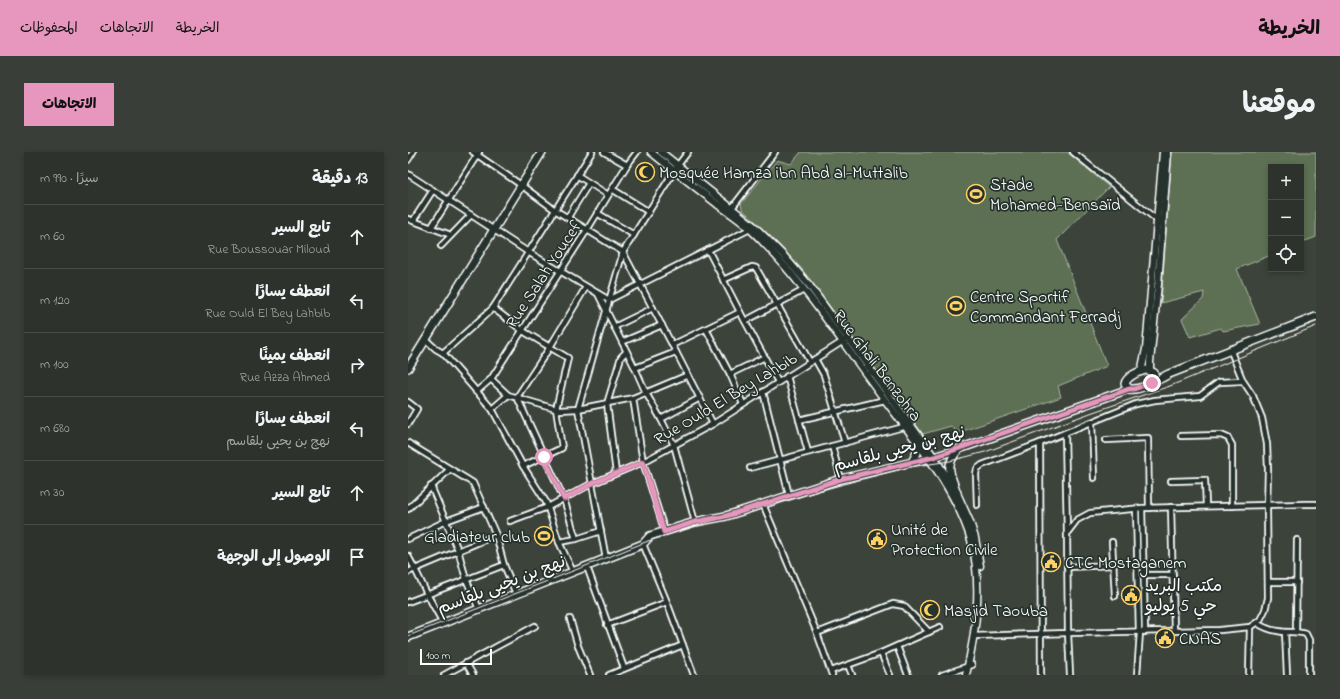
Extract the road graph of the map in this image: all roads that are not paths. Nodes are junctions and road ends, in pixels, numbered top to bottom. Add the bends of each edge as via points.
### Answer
1 (413, 152) edge
2 (542, 152) edge
3 (592, 152) edge
4 (604, 152) edge
5 (637, 152) edge
6 (651, 152) edge
7 (661, 152) edge
8 (688, 152) edge
9 (775, 152) edge
10 (1073, 152) edge
11 (1163, 152) edge
12 (1168, 152) edge
13 (477, 153) edge
14 (408, 160) edge
15 (627, 165) junction
16 (678, 165) junction
17 (674, 171) junction
18 (408, 174) edge
19 (577, 175) junction
20 (590, 183) junction
21 (521, 185) junction
22 (612, 189) junction
23 (433, 190) junction
24 (608, 195) junction
25 (450, 201) junction
26 (732, 208) junction
27 (555, 210) junction
28 (648, 212) junction
29 (597, 213) junction
30 (471, 215) junction
31 (568, 217) junction
32 (410, 220) edge
33 (1160, 221) junction
34 (431, 228) junction
35 (752, 228) junction
36 (494, 230) junction
37 (588, 230) junction
38 (451, 235) junction
39 (634, 235) junction
40 (441, 246) dead end
41 (708, 250) junction
42 (528, 252) junction
43 (623, 252) junction
44 (561, 271) junction
45 (723, 280) junction
46 (641, 284) junction
47 (586, 287) junction
48 (804, 290) junction
49 (597, 294) junction
50 (609, 300) junction
51 (777, 304) junction
52 (493, 308) junction
53 (652, 308) junction
54 (606, 311) junction
55 (740, 312) junction
56 (1316, 317) edge
57 (745, 321) junction
58 (662, 325) junction
59 (614, 327) junction
60 (706, 329) junction
61 (523, 331) junction
62 (425, 339) junction
63 (846, 340) junction
64 (622, 342) junction
65 (672, 344) junction
66 (550, 347) junction
67 (1230, 350) junction
68 (443, 352) junction
69 (626, 352) junction
70 (676, 352) junction
71 (765, 357) junction
72 (815, 358) junction
73 (810, 362) junction
74 (408, 368) edge
75 (635, 368) junction
76 (1141, 372) junction
77 (730, 374) junction
78 (688, 375) junction
79 (1153, 375) junction
80 (787, 376) junction
81 (491, 379) junction
82 (1243, 381) junction
83 (778, 382) junction
84 (1125, 382) junction
85 (1129, 389) junction
86 (476, 392) junction
87 (763, 392) junction
88 (646, 393) junction
89 (1118, 393) junction
90 (508, 395) junction
91 (517, 397) junction
92 (633, 398) junction
93 (700, 398) junction
94 (885, 400) junction
95 (408, 402) edge
96 (607, 404) junction
97 (743, 404) junction
98 (578, 408) junction
99 (492, 409) junction
100 (556, 409) junction
101 (835, 412) junction
102 (661, 420) junction
103 (799, 420) junction
104 (1092, 422) junction
105 (408, 424) edge
106 (713, 424) junction
107 (909, 426) junction
108 (1065, 433) junction
109 (1181, 436) dead end
110 (1106, 440) dead end
111 (408, 442) edge
112 (917, 442) junction
113 (845, 443) junction
114 (1040, 443) junction
115 (674, 445) junction
116 (832, 446) junction
117 (959, 449) junction
118 (808, 452) junction
119 (544, 457) junction
120 (931, 457) junction
121 (780, 460) junction
122 (643, 462) junction
123 (912, 462) junction
124 (523, 466) junction
125 (450, 468) junction
126 (750, 468) dead end
127 (616, 473) junction
128 (1094, 478) dead end
129 (841, 479) junction
130 (1171, 481) dead end
131 (591, 484) junction
132 (431, 486) junction
133 (957, 493) junction
134 (788, 495) junction
135 (564, 499) junction
136 (763, 504) junction
137 (1267, 504) junction
138 (1316, 504) edge
139 (977, 505) dead end
140 (1206, 506) junction
141 (1232, 506) junction
142 (484, 507) junction
143 (548, 507) junction
144 (1171, 507) junction
145 (1142, 508) junction
146 (1149, 508) junction
147 (408, 509) edge
148 (1136, 509) junction
149 (446, 521) junction
150 (510, 521) dead end
151 (695, 522) junction
152 (601, 531) junction
153 (664, 532) junction
154 (1067, 533) junction
155 (496, 535) junction
156 (408, 539) edge
157 (576, 539) junction
158 (1297, 540) dead end
159 (559, 542) junction
160 (1112, 542) dead end
161 (643, 544) junction
162 (458, 550) junction
163 (408, 556) edge
164 (606, 559) junction
165 (504, 565) junction
166 (1114, 566) junction
167 (587, 567) junction
168 (1067, 567) junction
169 (415, 569) junction
170 (408, 572) edge
171 (573, 572) junction
172 (1143, 575) junction
173 (1173, 575) junction
174 (466, 580) junction
175 (1268, 582) junction
176 (1297, 582) junction
177 (426, 594) junction
178 (516, 594) junction
179 (1115, 596) dead end
180 (408, 602) edge
181 (667, 602) junction
182 (478, 609) junction
183 (570, 619) dead end
184 (443, 623) junction
185 (1257, 623) junction
186 (607, 625) junction
187 (535, 626) dead end
188 (940, 627) dead end
189 (1250, 627) junction
190 (1174, 631) junction
191 (929, 632) junction
192 (1141, 632) junction
193 (1285, 632) junction
194 (1296, 632) junction
195 (817, 633) junction
196 (1068, 633) junction
197 (1040, 634) junction
198 (976, 636) junction
199 (408, 637) edge
200 (683, 645) junction
201 (897, 646) junction
202 (881, 653) junction
203 (466, 663) junction
204 (848, 665) junction
205 (970, 665) junction
206 (624, 668) junction
207 (832, 673) edge
208 (444, 675) edge
209 (473, 675) edge
210 (590, 675) edge
211 (609, 675) edge
212 (694, 675) edge
213 (852, 675) edge
214 (890, 675) edge
215 (908, 675) edge
216 (942, 675) edge
217 (966, 675) edge
218 (970, 675) edge
219 (1041, 675) edge
220 (1070, 675) edge
221 (1137, 675) edge
222 (1249, 675) edge
223 (1287, 675) edge
224 (1308, 675) edge

1 - 14 street
2 - 21 main road
3 - 19 street
4 - 15 street
5 - 15 street, Rue Salah Youcef
6 - 17 main road, Rue Ghali Benzohra
7 - 16 main road, Rue Ghali Benzohra
8 - 16 street
9 - 26 street
10 - 33 street
11 - 33 main road
12 - 33 main road
13 - 21 street
13 - 25 street
15 - 22 street, Rue Salah Youcef
16 - 17 street
16 - 26 main road, Rue Ghali Benzohra
17 - 28 street
17 - 35 main road, Rue Ghali Benzohra
18 - 23 street
19 - 20 street
19 - 27 street
20 - 24 street
20 - 31 street
21 - 27 street
21 - 36 main road
22 - 24 street, Rue Salah Youcef
22 - 28 street
23 - 25 street
23 - 32 street
24 - 29 street, Rue Salah Youcef
25 - 30 street
25 - 34 street
26 - 35 main road, Rue Ghali Benzohra
27 - 31 street
27 - 42 street
28 - 39 street
29 - 37 street, Rue Salah Youcef
29 - 39 street
30 - 36 street
30 - 38 street
31 - 37 street
32 - 34 street
33 - 76 main road via 1146,349
33 - 79 main road via 1158,284 1150,362
34 - 38 street
35 - 41 street
35 - 48 main road, Rue Ghali Benzohra
35 - 63 main road, Rue Ghali Benzohra via 783,255 809,285
36 - 42 street
36 - 62 main road
37 - 43 street
37 - 44 street, Rue Salah Youcef
38 - 40 street
39 - 43 street
41 - 45 street
41 - 46 street
42 - 44 street
42 - 52 street
43 - 46 street
43 - 50 street
44 - 47 street
44 - 61 street, Rue Salah Youcef
45 - 51 street via 754,266
45 - 55 street
46 - 50 street
46 - 53 street
47 - 49 street
47 - 66 street
48 - 51 street
48 - 63 main road, Rue Ghali Benzohra
49 - 50 street
49 - 54 street
50 - 54 street
51 - 57 street
51 - 73 street
52 - 61 street
52 - 68 street
53 - 58 street
53 - 59 street
54 - 59 street
54 - 98 street
55 - 57 street
55 - 60 street
56 - 67 main road
57 - 71 street
58 - 64 street
58 - 65 street
59 - 64 street
60 - 65 street
60 - 77 street
61 - 66 street
61 - 81 street, Rue Salah Youcef
62 - 68 street
62 - 74 main road
63 - 72 street, Rue Ould El Bey Lahbib
63 - 94 main road, Rue Ghali Benzohra
63 - 107 main road, Rue Ghali Benzohra
64 - 69 street
65 - 70 street
66 - 91 street
66 - 100 street via 568,360
67 - 79 main road via 1169,374
67 - 82 street
68 - 86 street
69 - 75 street
69 - 96 street via 621,357
70 - 75 street
70 - 78 street
71 - 77 street
71 - 83 street
72 - 73 street, Rue Ould El Bey Lahbib
72 - 101 street via 824,375
73 - 80 street, Rue Ould El Bey Lahbib
75 - 88 street
76 - 79 main road
76 - 84 main road via 1129,376
77 - 97 street
78 - 88 street
78 - 93 street
79 - 85 main road, نهج بن يحيى بلقاسم via 1152,383
80 - 83 street, Rue Ould El Bey Lahbib
80 - 103 street
81 - 86 street, Rue Salah Youcef
81 - 90 street
82 - 104 street via 1219,382 1200,396 1136,404
82 - 137 street via 1253,396 1262,418 1267,444
83 - 87 street, Rue Ould El Bey Lahbib
84 - 85 main road
84 - 89 main road
85 - 89 main road, نهج بن يحيى بلقاسم
86 - 99 street
87 - 97 street, Rue Ould El Bey Lahbib
87 - 121 street
88 - 92 street
88 - 102 street
89 - 117 main road, نهج بن يحيى بلقاسم
90 - 91 street
90 - 99 street
91 - 100 street
91 - 119 street
92 - 96 street
92 - 122 street
93 - 102 street
93 - 106 street
94 - 101 street
94 - 107 main road, Rue Ghali Benzohra
95 - 105 street via 417,409
96 - 98 street
96 - 127 street
97 - 106 street, Rue Ould El Bey Lahbib
98 - 100 street
98 - 131 street
99 - 124 street
100 - 119 street via 562,447
101 - 103 street
101 - 113 street
102 - 115 street
103 - 118 street
104 - 108 street
104 - 128 street
106 - 115 street, Rue Ould El Bey Lahbib
107 - 112 main road, Rue Ghali Benzohra
107 - 113 street
107 - 120 main road, Rue Ghali Benzohra
108 - 114 street
108 - 154 street
109 - 141 street via 1228,438 1232,444
110 - 146 street via 1148,438
111 - 125 street
112 - 120 main road, Rue Ghali Benzohra
112 - 123 main road via 917,453
113 - 116 street
114 - 139 street via 979,467 975,476
114 - 197 street
115 - 122 street, Rue Ould El Bey Lahbib
115 - 151 street
116 - 118 street
116 - 129 street
117 - 120 main road, نهج بن يحيى بلقاسم
117 - 133 main road via 950,464 950,473
118 - 121 street
119 - 124 street
119 - 135 street
120 - 123 main road, نهج بن يحيى بلقاسم
120 - 133 main road, Rue Ghali Benzohra
120 - 198 main road, Rue Ghali Benzohra via 954,499 971,540 977,576
121 - 126 street
121 - 134 street
122 - 127 street, Rue Ould El Bey Lahbib
122 - 153 street
123 - 129 main road, نهج بن يحيى بلقاسم
124 - 143 street
125 - 132 street
125 - 142 street via 474,483
127 - 131 street, Rue Ould El Bey Lahbib
129 - 134 main road, نهج بن يحيى بلقاسم
130 - 140 street via 1205,480
131 - 135 street, Rue Ould El Bey Lahbib
131 - 152 street
132 - 147 street
132 - 149 street
133 - 198 main road, Rue Ghali Benzohra via 970,522 978,556 981,594
134 - 136 main road, نهج بن يحيى بلقاسم
135 - 143 street, Rue Ould El Bey Lahbib
135 - 157 street
136 - 151 main road, نهج بن يحيى بلقاسم via 726,516
136 - 195 street
137 - 138 street
137 - 141 street
137 - 175 street
140 - 141 street
140 - 144 street
142 - 149 street
142 - 155 street
143 - 150 street, Rue Ould El Bey Lahbib
143 - 159 street
144 - 146 street
144 - 173 street
145 - 146 street
145 - 148 street
145 - 172 street
148 - 154 street via 1090,513 1077,520
148 - 192 street
149 - 156 street
149 - 162 street
151 - 153 main road, نهج بن يحيى بلقاسم
152 - 157 street
152 - 164 street
153 - 161 main road, نهج بن يحيى بلقاسم via 650,536
154 - 168 street
155 - 162 street
155 - 165 street
157 - 159 street
158 - 176 street
159 - 171 street
160 - 166 street
161 - 164 main road, نهج بن يحيى بلقاسم via 635,543
161 - 181 street
162 - 169 street
162 - 174 street
163 - 169 street
164 - 167 main road, نهج بن يحيى بلقاسم
165 - 174 street
165 - 178 street
166 - 168 street
166 - 179 street
167 - 171 main road, نهج بن يحيى بلقاسم
167 - 186 street
168 - 196 street
169 - 170 street
169 - 177 street
171 - 178 main road, نهج بن يحيى بلقاسم
172 - 173 street
172 - 192 street
173 - 190 street
174 - 177 street
174 - 182 street
175 - 176 street
175 - 185 street via 1265,610
176 - 194 street
177 - 180 street
177 - 184 street
178 - 182 main road, نهج بن يحيى بلقاسم
181 - 186 street
181 - 200 street
182 - 184 main road, نهج بن يحيى بلقاسم
183 - 210 street
184 - 199 main road, نهج بن يحيى بلقاسم
185 - 189 street
185 - 193 street via 1267,629
186 - 206 street
187 - 203 street
188 - 191 street
189 - 190 street
189 - 222 street
190 - 192 street
191 - 195 street via 904,606 893,604
191 - 201 street
192 - 196 street
192 - 221 street
193 - 194 street
193 - 223 street
194 - 224 street via 1306,634 1309,640
195 - 207 street
196 - 197 street
196 - 220 street
197 - 198 street
197 - 219 street
198 - 205 main road, Rue Ghali Benzohra
200 - 206 street
200 - 212 street
201 - 202 street
201 - 215 street
202 - 204 street
202 - 214 street
203 - 208 street
203 - 209 street
204 - 207 street
204 - 213 street
205 - 216 street
205 - 217 main road, Rue Ghali Benzohra
205 - 218 main road, Rue Ghali Benzohra
206 - 211 street

